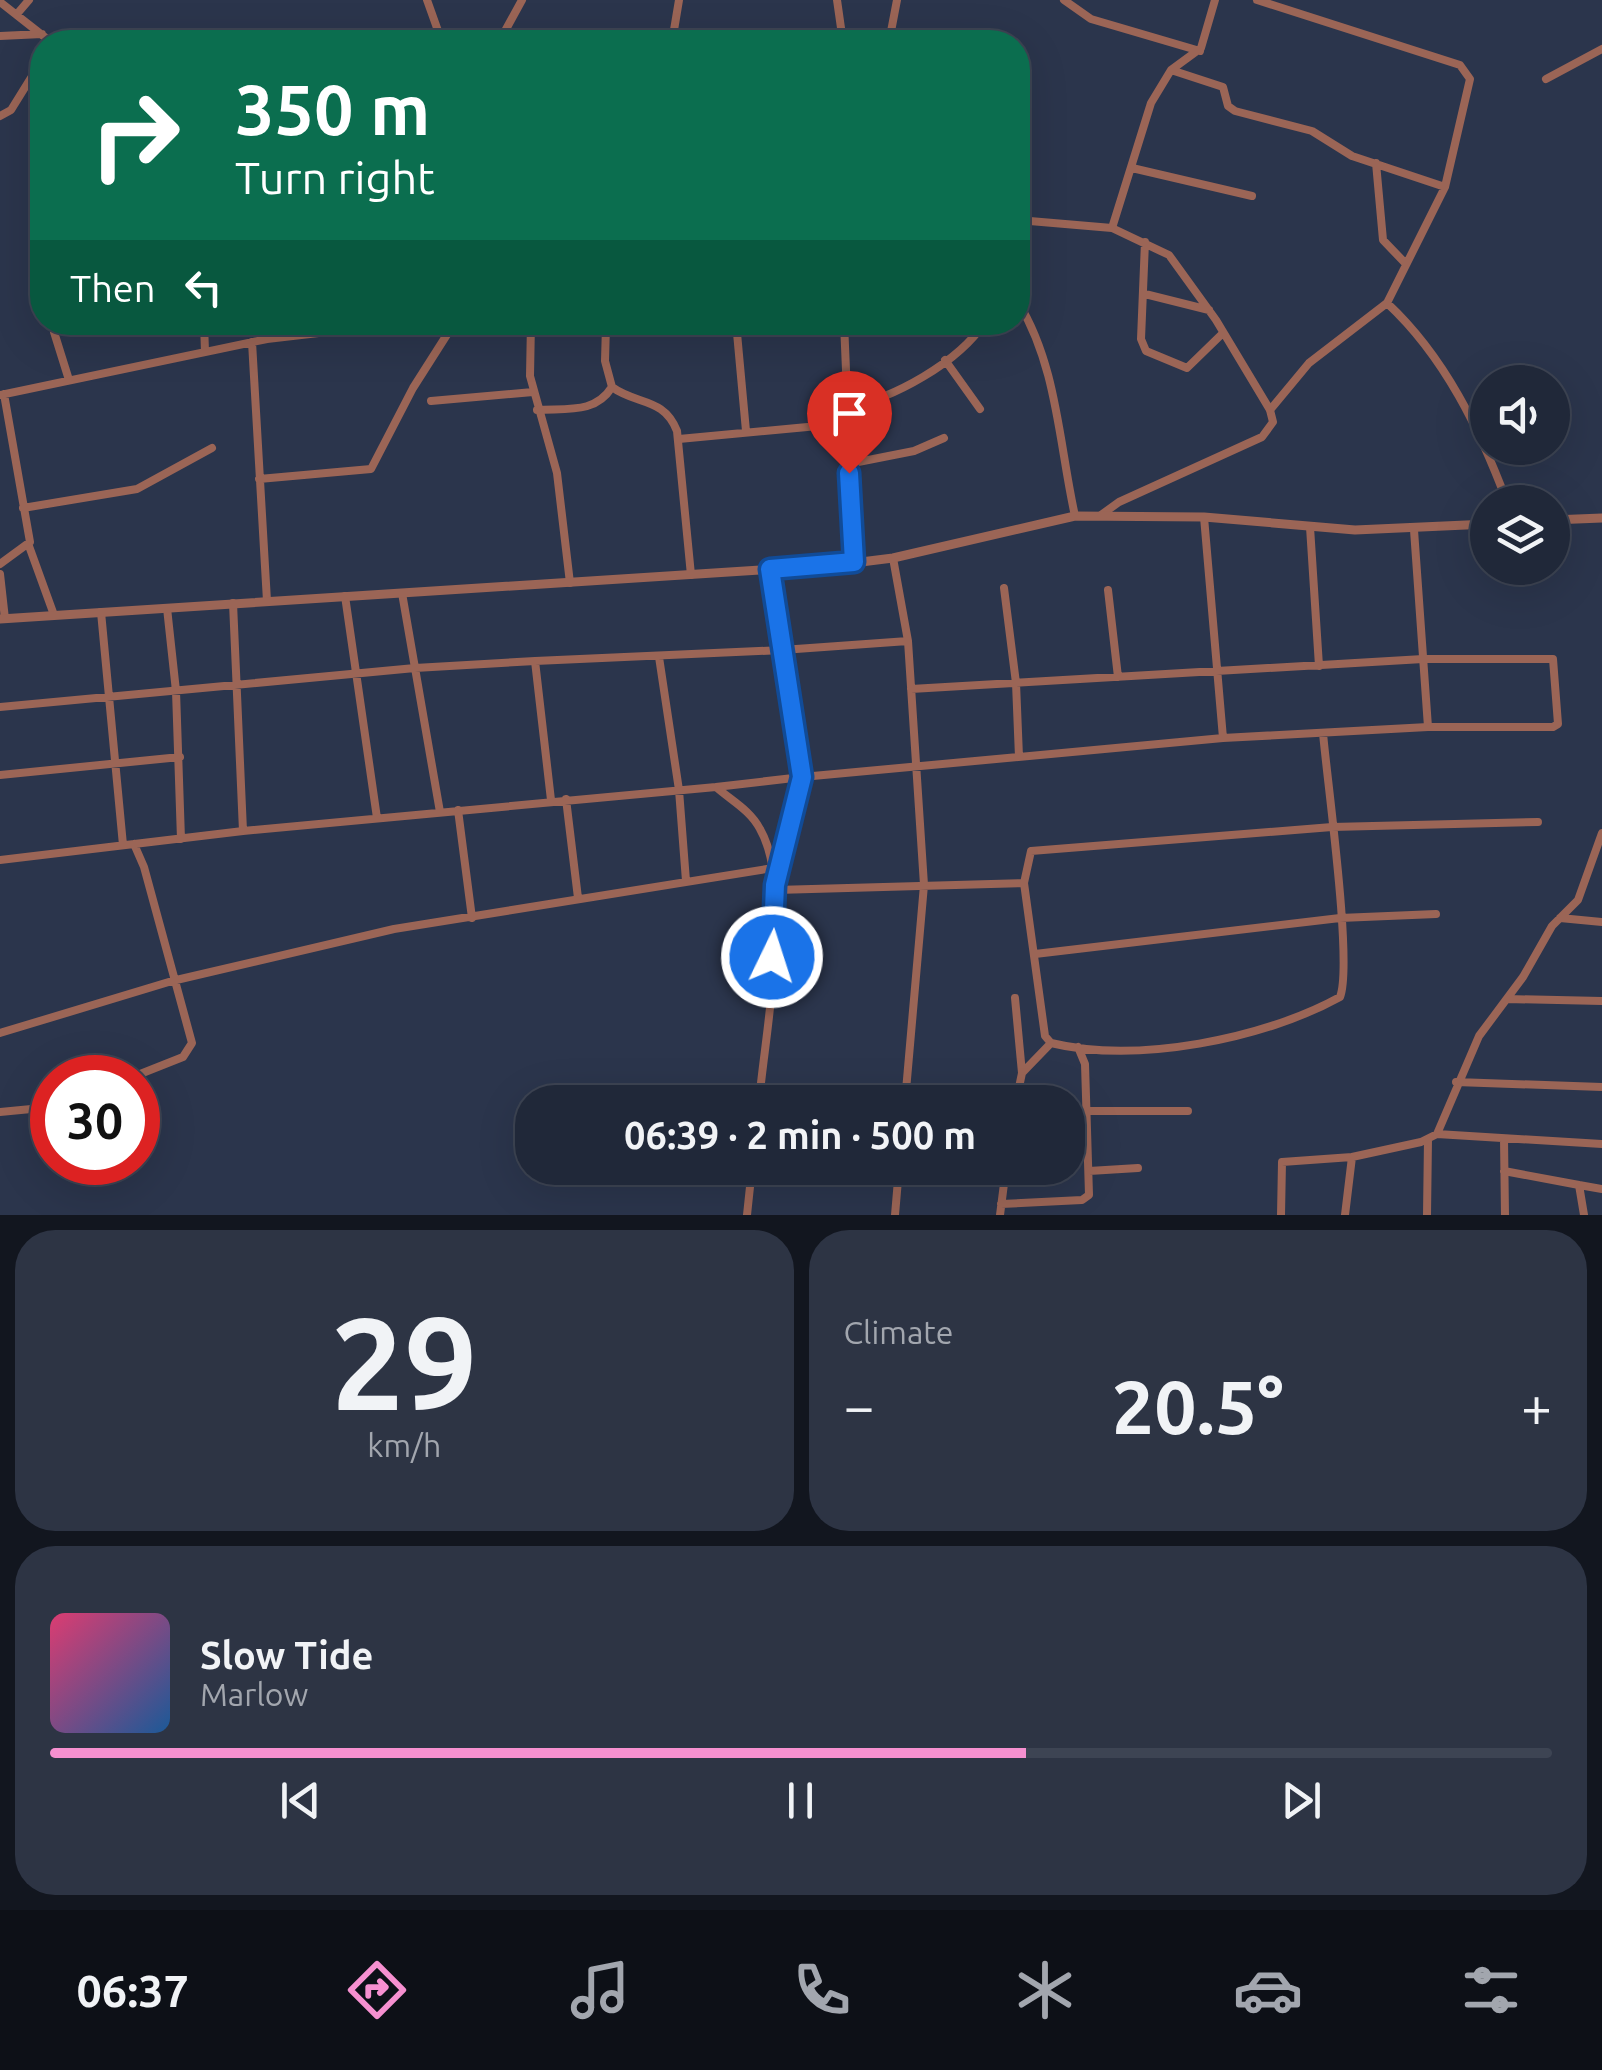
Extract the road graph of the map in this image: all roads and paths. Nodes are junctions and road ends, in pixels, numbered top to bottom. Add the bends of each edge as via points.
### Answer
1 (29, 0) edge
2 (427, 0) edge
3 (522, 0) edge
4 (679, 0) edge
5 (837, 0) edge
6 (897, 0) edge
7 (1064, 0) edge
8 (1216, 0) edge
9 (1257, 0) edge
10 (0, 2) edge
11 (18, 14) junction
12 (37, 30) edge
13 (438, 30) edge
14 (506, 30) edge
15 (674, 30) edge
16 (842, 30) edge
17 (891, 30) edge
18 (30, 35) edge
19 (0, 36) edge
20 (1602, 48) edge
21 (1200, 51) junction
22 (1172, 70) junction
23 (30, 79) edge
24 (1546, 80) dead end
25 (0, 116) edge
26 (1376, 164) junction
27 (1132, 168) junction
28 (1445, 187) junction
29 (1252, 196) dead end
30 (1030, 221) edge
31 (1112, 228) junction
32 (1145, 242) junction
33 (1406, 264) junction
34 (1146, 294) junction
35 (1387, 304) junction
36 (1209, 310) junction
37 (1030, 323) edge
38 (1224, 333) junction
39 (55, 335) edge
40 (204, 335) edge
41 (266, 335) edge
42 (285, 335) edge
43 (447, 335) edge
44 (531, 335) edge
45 (606, 335) edge
46 (737, 335) edge
47 (841, 335) edge
48 (976, 335) edge
49 (267, 339) junction
50 (252, 342) junction
51 (205, 352) junction
52 (945, 360) junction
53 (69, 380) junction
54 (612, 387) junction
55 (533, 392) junction
56 (2, 394) edge
57 (431, 401) dead end
58 (846, 408) junction
59 (980, 409) dead end
60 (537, 410) junction
61 (1270, 410) junction
62 (746, 431) junction
63 (944, 438) dead end
64 (678, 439) junction
65 (212, 448) dead end
66 (848, 448) junction
67 (848, 464) junction
68 (259, 479) junction
69 (1499, 485) edge
70 (23, 508) junction
71 (1102, 515) junction
72 (1075, 516) junction
73 (1204, 518) junction
74 (1602, 518) edge
75 (1570, 519) edge
76 (1470, 525) edge
77 (1310, 527) junction
78 (1414, 530) junction
79 (29, 546) junction
80 (893, 558) junction
81 (854, 562) junction
82 (0, 564) edge
83 (770, 569) junction
84 (0, 574) edge
85 (691, 575) junction
86 (570, 582) junction
87 (1004, 588) dead end
88 (1108, 590) dead end
89 (402, 593) junction
90 (345, 596) junction
91 (266, 601) junction
92 (234, 604) junction
93 (167, 608) junction
94 (101, 612) junction
95 (54, 615) junction
96 (3, 619) edge
97 (908, 640) junction
98 (782, 650) junction
99 (659, 658) junction
100 (1424, 659) junction
101 (535, 661) junction
102 (1320, 666) junction
103 (415, 668) junction
104 (1218, 672) junction
105 (356, 675) junction
106 (1118, 677) junction
107 (1016, 683) junction
108 (236, 686) junction
109 (911, 690) junction
110 (176, 691) junction
111 (110, 698) junction
112 (0, 708) edge
113 (1428, 726) junction
114 (1323, 734) junction
115 (1222, 738) junction
116 (180, 757) junction
117 (1019, 757) junction
118 (117, 763) junction
119 (919, 768) junction
120 (0, 774) edge
121 (802, 777) junction
122 (716, 787) junction
123 (680, 790) junction
124 (566, 798) junction
125 (552, 800) junction
126 (458, 810) junction
127 (440, 812) junction
128 (377, 818) junction
129 (1538, 822) dead end
130 (1332, 826) junction
131 (244, 831) junction
132 (1601, 836) edge
133 (180, 838) junction
134 (134, 844) junction
135 (123, 846) junction
136 (0, 860) edge
137 (773, 868) junction
138 (686, 880) junction
139 (1024, 883) junction
140 (924, 884) junction
141 (776, 887) junction
142 (578, 898) junction
143 (1436, 914) dead end
144 (472, 918) junction
145 (1340, 918) junction
146 (1560, 918) junction
147 (1602, 922) edge
148 (1036, 954) junction
149 (172, 981) junction
150 (1015, 998) dead end
151 (1507, 999) junction
152 (1602, 1000) edge
153 (0, 1033) edge
154 (1051, 1043) junction
155 (1078, 1047) junction
156 (160, 1065) edge
157 (1022, 1073) junction
158 (1456, 1082) junction
159 (760, 1085) edge
160 (906, 1085) edge
161 (1020, 1085) edge
162 (1602, 1088) edge
163 (30, 1109) edge
164 (1188, 1111) dead end
165 (0, 1112) edge
166 (1087, 1112) junction
167 (1438, 1134) junction
168 (1428, 1139) junction
169 (1504, 1139) junction
170 (1602, 1144) edge
171 (1352, 1157) junction
172 (1138, 1168) dead end
173 (1089, 1171) junction
174 (1504, 1171) junction
175 (750, 1185) edge
176 (898, 1185) edge
177 (1004, 1185) edge
178 (1579, 1185) junction
179 (1602, 1190) edge
180 (1001, 1204) junction
181 (746, 1215) edge
182 (895, 1215) edge
183 (1000, 1215) edge
184 (1281, 1215) edge
185 (1345, 1215) edge
186 (1427, 1215) edge
187 (1505, 1215) edge
188 (1584, 1215) edge

1 - 11 street
2 - 13 street
3 - 14 street
4 - 15 street
5 - 16 street
6 - 17 street
7 - 21 street via 1092,19
8 - 21 street
9 - 28 street via 1466,68 1470,79
10 - 11 street
11 - 12 street
18 - 19 street
20 - 24 street
21 - 22 street
22 - 26 street via 1224,87 1235,112 1312,131
22 - 27 street via 1150,103
23 - 25 street
26 - 28 street
26 - 33 street via 1382,240
27 - 29 street
27 - 31 street
28 - 33 street
30 - 31 street
31 - 32 street
32 - 34 street
32 - 36 street via 1169,255
33 - 35 street
34 - 36 street
34 - 38 street via 1142,346 1178,368 1189,368
35 - 61 street via 1309,363
35 - 69 street via 1461,398
36 - 38 street
37 - 72 street via 1046,366
38 - 61 street
39 - 53 street
40 - 51 street
41 - 49 street
42 - 49 street
43 - 68 street via 371,469
44 - 55 street
45 - 54 street
46 - 62 street
47 - 58 street
48 - 52 street
49 - 50 street
50 - 51 street
50 - 68 street
51 - 53 street
52 - 58 street via 872,402
52 - 59 street
53 - 56 street
54 - 60 street via 590,407
54 - 64 street via 670,414
55 - 57 street
55 - 60 street
56 - 70 street
58 - 66 street
60 - 86 street via 557,473
61 - 71 street via 1271,428 1262,437
62 - 64 street
62 - 66 street via 822,427
63 - 67 street
64 - 85 street
65 - 70 street via 137,489
66 - 67 street
67 - 81 street
68 - 91 street
70 - 79 street
71 - 72 street
71 - 73 street
72 - 80 street
73 - 77 street
73 - 104 street
74 - 75 street
76 - 78 street
77 - 78 street
77 - 102 street
78 - 100 street
79 - 82 street
79 - 95 street
80 - 81 street
80 - 97 street
81 - 83 street
83 - 85 street
83 - 98 street
84 - 96 street
85 - 86 street
86 - 89 street
87 - 107 street
88 - 106 street
89 - 90 street
89 - 103 street
90 - 91 street
90 - 105 street
91 - 92 street
92 - 93 street
92 - 108 street
93 - 94 street
93 - 110 street
94 - 95 street
94 - 111 street
95 - 96 street
97 - 98 street
97 - 109 street
98 - 99 street
98 - 121 street
99 - 101 street
99 - 123 street
100 - 102 street
100 - 113 street
100 - 113 street via 1554,659 1556,665 1554,728
101 - 103 street
101 - 125 street
102 - 104 street
103 - 105 street
103 - 127 street
104 - 106 street
104 - 115 street
105 - 108 street
105 - 128 street
106 - 107 street
107 - 109 street
107 - 117 street
108 - 110 street
108 - 131 street
109 - 119 street
110 - 111 street
110 - 116 street
111 - 112 street
111 - 118 street
113 - 114 street
114 - 115 street
114 - 130 street
115 - 117 street
116 - 118 street
116 - 133 street
117 - 119 street
118 - 120 street
118 - 135 street
119 - 121 street
119 - 140 street
121 - 122 street
121 - 141 street
122 - 123 street
122 - 137 street via 758,826
123 - 124 street
123 - 138 street
124 - 125 street
124 - 142 street
125 - 126 street
126 - 127 street
126 - 144 street
127 - 128 street
128 - 131 street
129 - 130 street
130 - 139 street via 1038,849 1026,859
130 - 145 street
131 - 133 street
132 - 146 street via 1578,900
133 - 134 street
134 - 135 street
134 - 149 street
135 - 136 street
137 - 138 street
137 - 141 street
138 - 142 street
139 - 140 street
139 - 148 street
140 - 141 street
140 - 160 street
141 - 159 street
142 - 144 street
143 - 145 street
144 - 149 street via 394,929
145 - 148 street
145 - 155 street via 1343,988 1336,999 1221,1042
146 - 147 street
146 - 151 street
148 - 154 street
149 - 153 street
149 - 156 street via 192,1043 190,1052
150 - 157 street
151 - 152 street
151 - 158 street
154 - 155 street
154 - 157 street
155 - 166 street
157 - 161 street
158 - 162 street
158 - 167 street
163 - 165 street
164 - 166 street
166 - 173 street
167 - 168 street
167 - 169 street
168 - 171 street
168 - 186 street
169 - 170 street
169 - 174 street
171 - 184 street via 1282,1162
171 - 185 street
172 - 173 street
173 - 180 street via 1086,1199
174 - 178 street
174 - 187 street
175 - 181 street
176 - 182 street
177 - 180 street
178 - 179 street
178 - 188 street
180 - 183 street

